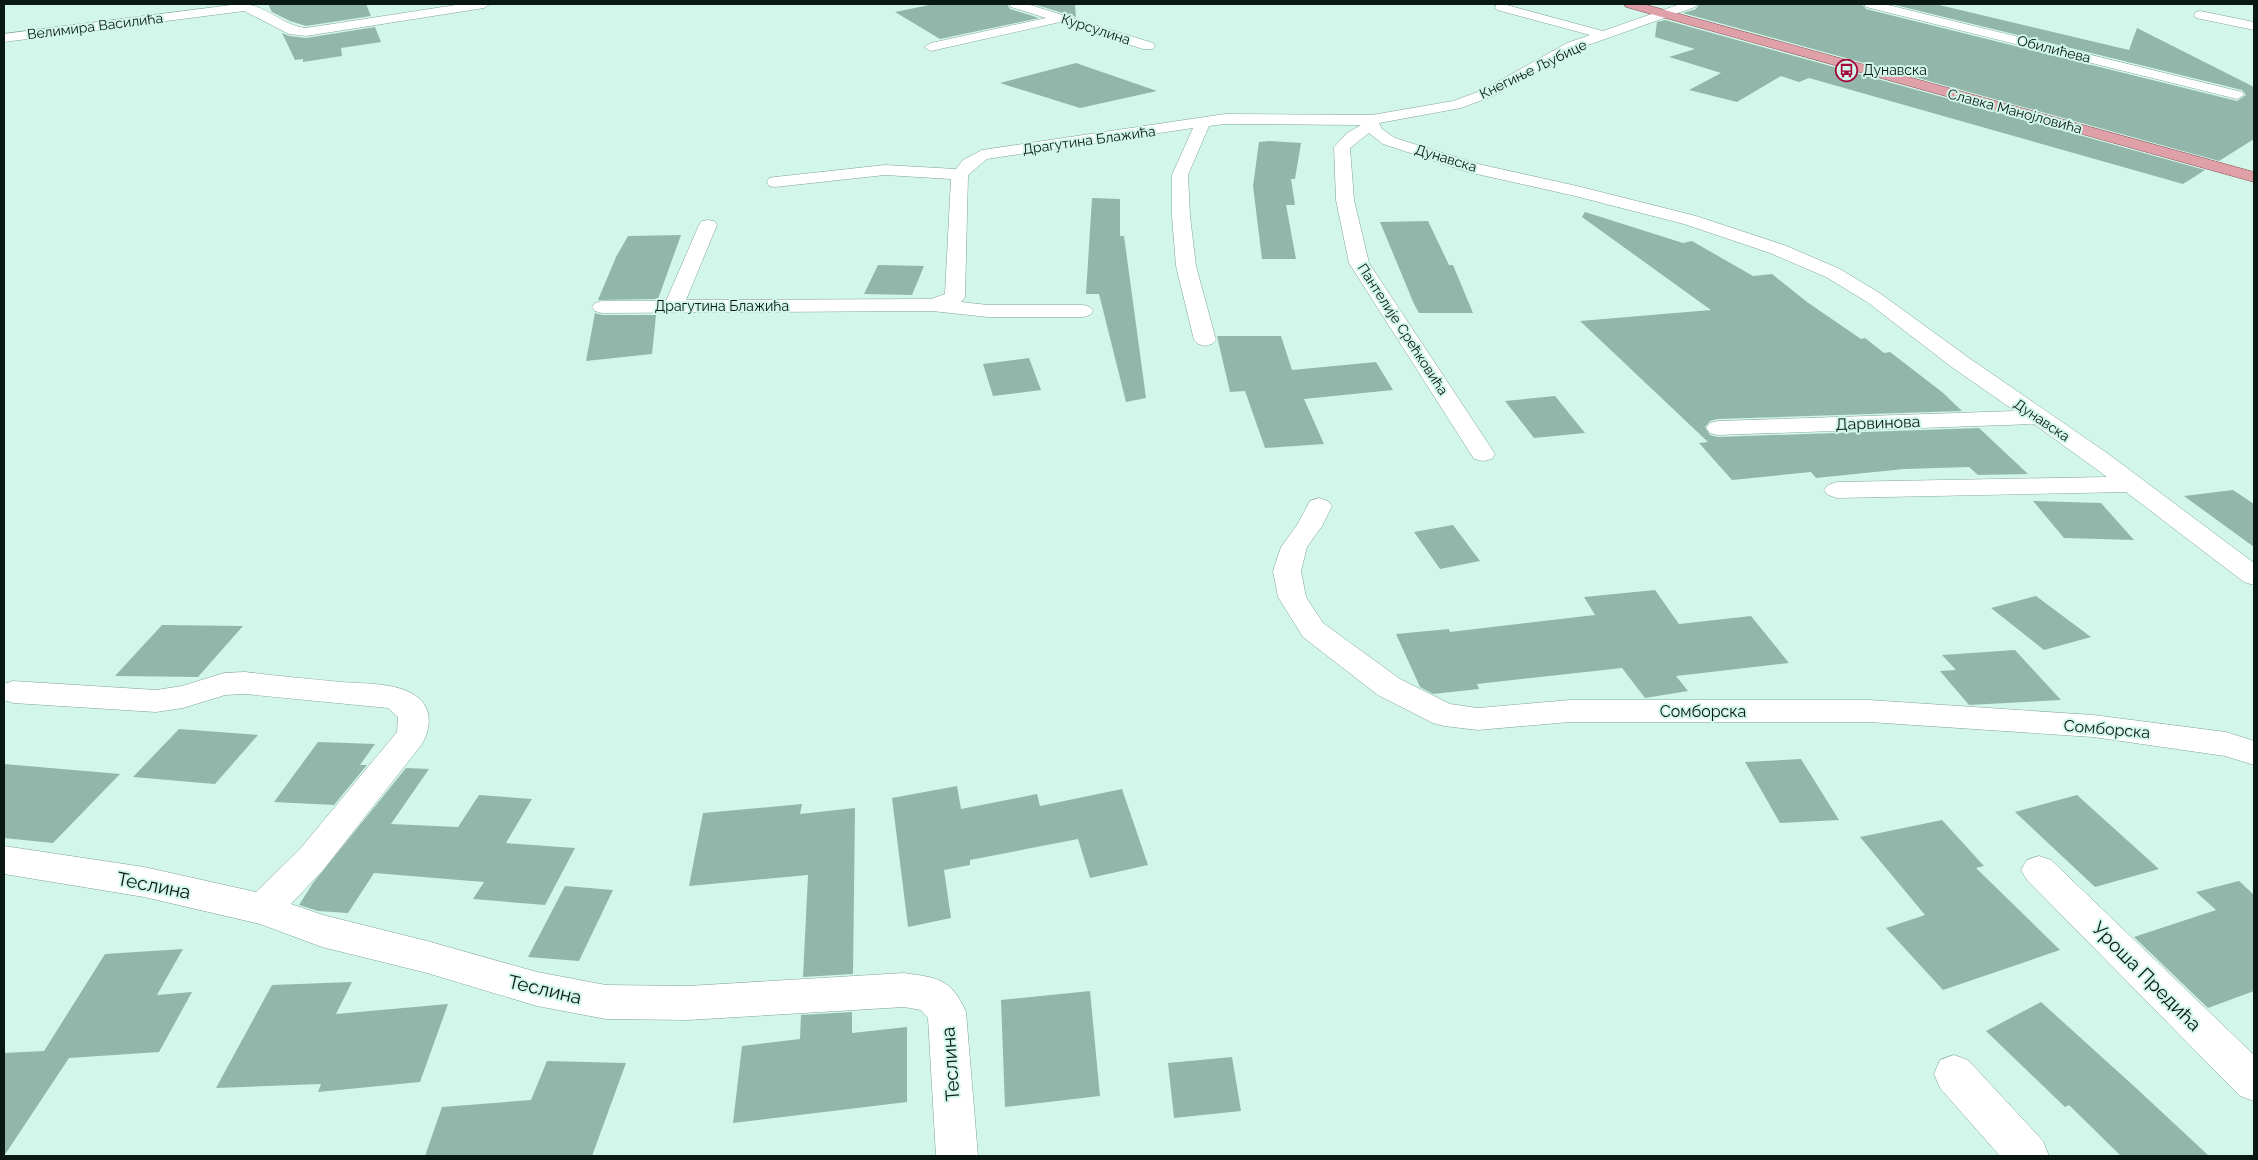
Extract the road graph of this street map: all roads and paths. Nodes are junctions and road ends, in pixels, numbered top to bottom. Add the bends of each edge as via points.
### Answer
1 (484, 4) edge
2 (1016, 4) edge
3 (1630, 4) edge
4 (1691, 4) edge
5 (1870, 4) edge
6 (246, 5) edge
7 (1501, 7) dead end
8 (1666, 14) junction
9 (2200, 15) dead end
10 (1063, 18) junction
11 (2254, 26) edge
12 (1605, 35) junction
13 (4, 38) edge
14 (1148, 46) dead end
15 (932, 47) dead end
16 (2237, 95) dead end
17 (1203, 123) junction
18 (1372, 123) junction
19 (960, 174) junction
20 (2254, 177) edge
21 (775, 182) dead end
22 (708, 225) dead end
23 (932, 305) junction
24 (674, 306) junction
25 (602, 307) dead end
26 (1083, 311) dead end
27 (1205, 340) dead end
28 (2037, 417) junction
29 (1718, 428) dead end
30 (1483, 454) dead end
31 (2132, 484) junction
32 (1837, 490) dead end
33 (1319, 506) dead end
34 (2254, 576) edge
35 (13, 692) dead end
36 (2254, 753) edge
37 (4, 860) edge
38 (2040, 870) dead end
39 (263, 909) junction
40 (1954, 1074) dead end
41 (2254, 1082) edge
42 (958, 1156) edge
43 (2028, 1156) edge

1 - 6 street via 306,32 294,31
2 - 10 street, Курсулина
3 - 8 main road, Славка Манојловића
4 - 8 street, Кнегиње Љубице
5 - 16 street, Обилићева
6 - 13 street, Велимира Василића
7 - 12 street
8 - 12 street, Кнегиње Љубице
8 - 20 main road, Славка Манојловића
9 - 11 street
10 - 14 street, Курсулина
10 - 15 street
12 - 18 street, Кнегиње Љубице via 1572,46 1488,93 1456,105
17 - 18 street, Драгутина Блажића via 1235,119
17 - 19 street, Драгутина Блажића via 982,155
17 - 27 street via 1180,175 1186,266
18 - 28 street, Дунавска via 1376,132 1389,141 1474,168 1577,190 1690,220 1777,249 1833,273 1874,298
18 - 30 street, Пантелије Срећковића via 1342,147 1345,200 1359,263
19 - 21 street via 885,170
19 - 23 street, Драгутина Блажића via 954,297
22 - 24 street
23 - 24 street, Драгутина Блажића
23 - 26 street, Драгутина Блажића via 988,311
24 - 25 street, Драгутина Блажића
28 - 29 street, Дарвинова
28 - 31 street, Дунавска
31 - 32 street
31 - 34 street, Дунавска
33 - 36 street, Сомборска via 1294,547 1288,571 1292,597 1313,630 1389,687 1444,715 1478,719 1570,711 1869,711 2093,726 2226,744
35 - 39 street via 156,700 183,697 224,684 245,683 393,698 410,707 415,725 411,736 312,859
37 - 39 street, Теслина via 144,882
38 - 41 street, Уроша Предића
39 - 42 street, Теслина via 322,931 537,989 606,1002 688,1003 904,990 932,994 947,1012
40 - 43 street

